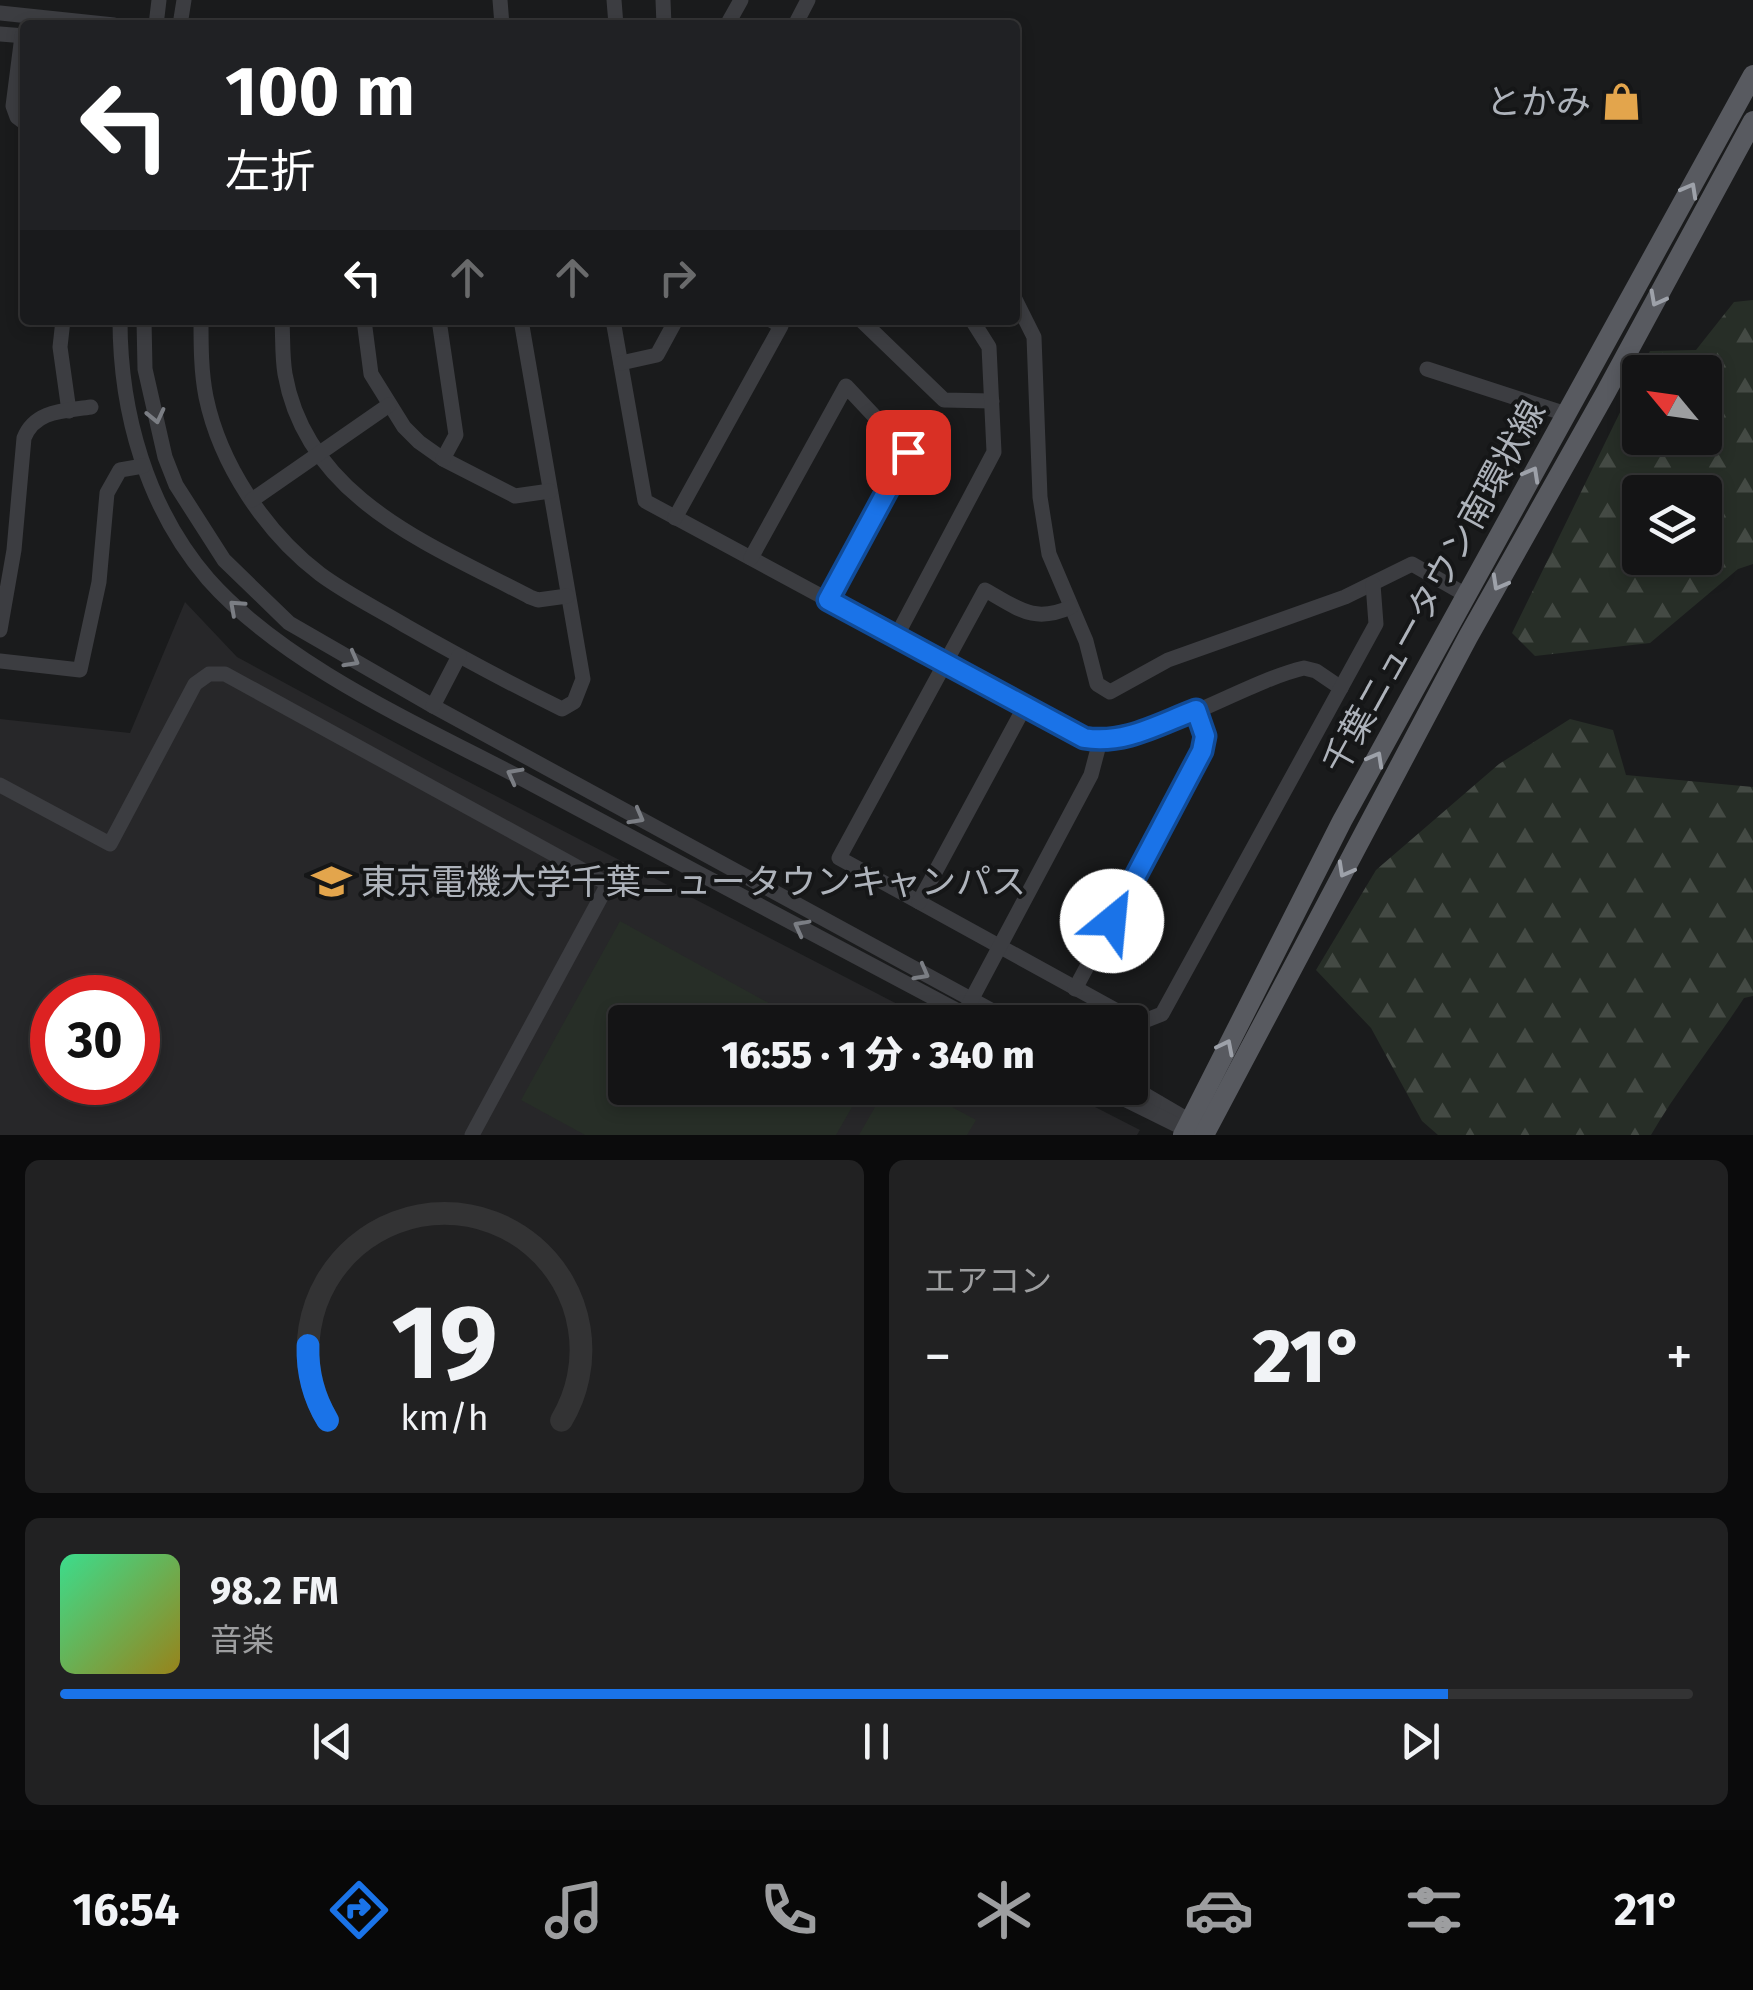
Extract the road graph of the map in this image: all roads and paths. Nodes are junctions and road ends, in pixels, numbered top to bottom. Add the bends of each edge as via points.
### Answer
1 (0, 13) edge
2 (66, 20) edge
3 (20, 57) edge
4 (1753, 75) edge
5 (20, 120) edge
6 (1753, 121) edge
7 (1020, 309) edge
8 (62, 325) edge
9 (120, 325) edge
10 (144, 325) edge
11 (201, 325) edge
12 (282, 325) edge
13 (365, 325) edge
14 (440, 325) edge
15 (522, 325) edge
16 (614, 325) edge
17 (673, 325) edge
18 (779, 325) edge
19 (867, 325) edge
20 (975, 325) edge
21 (620, 362) junction
22 (1427, 369) dead end
23 (992, 401) junction
24 (389, 405) junction
25 (90, 407) dead end
26 (68, 411) junction
27 (1566, 414) junction
28 (319, 454) junction
29 (444, 459) junction
30 (143, 466) junction
31 (550, 492) junction
32 (252, 500) junction
33 (676, 518) junction
34 (751, 558) junction
35 (1373, 584) junction
36 (1466, 594) junction
37 (567, 596) junction
38 (828, 600) junction
39 (1071, 607) junction
40 (0, 630) edge
41 (896, 637) junction
42 (460, 656) junction
43 (0, 661) edge
44 (945, 663) junction
45 (1341, 688) junction
46 (433, 706) junction
47 (1025, 706) junction
48 (1196, 710) junction
49 (1100, 741) junction
50 (0, 784) edge
51 (918, 902) junction
52 (1000, 947) junction
53 (1076, 988) junction
54 (964, 1005) edge
55 (964, 1005) edge
56 (969, 1005) edge
57 (1148, 1099) edge
58 (1138, 1105) edge
59 (1193, 1131) edge
60 (472, 1135) edge

1 - 2 street
3 - 5 street via 13,106
27 -> 4 main road, 千葉ニュータウン南環状線
6 -> 59 main road, 千葉ニュータウン南環状線
7 - 39 street via 1034,337 1040,497 1049,554
8 - 26 street
9 - 30 street via 122,370
10 -> 46 street via 145,369 165,457 189,509 224,560 289,623
11 - 32 street via 216,433
12 - 28 street via 286,375
13 - 24 street via 371,374
14 - 29 street via 456,435
15 - 31 street
16 - 21 street
17 - 21 street via 657,355
18 - 33 street
19 - 23 street via 944,400
20 - 23 street via 989,347
21 - 33 street via 645,501
22 - 27 street
23 - 41 street via 994,452
24 - 28 street
24 - 29 street via 411,434
25 - 26 street
26 - 40 street via 37,418 24,438
36 -> 27 main road, 千葉ニュータウン南環状線
28 - 32 street
28 - 37 street via 368,508 391,523 530,597
29 - 31 street via 515,496
30 - 43 street via 120,470 107,493 99,582 80,670
54 -> 30 street via 306,662 206,576 177,537
31 - 37 street
32 - 42 street via 319,574
33 - 34 street
34 - 38 street
34 - 38 street via 846,386 908,452
35 - 36 street via 1412,564
35 - 39 street via 1168,660 1110,692 1097,684
35 - 45 street via 1376,624
59 -> 36 main road, 千葉ニュータウン南環状線 via 1342,821
37 - 42 street via 583,678 574,702 562,709
38 - 41 street
39 - 44 street via 1032,616 985,590
41 - 44 street
42 - 46 street
44 - 47 street
44 - 51 street via 838,858
45 - 48 street via 1304,668
45 - 53 street via 1162,1014 1139,1024
46 -> 55 street
47 - 49 street
47 - 51 street
48 - 49 street
48 - 53 street via 1205,736 1202,751
49 - 52 street via 1091,775
50 - 60 street via 110,844 196,684 209,674 225,674 608,884
51 - 52 street
52 - 53 street
52 - 56 street
57 - 59 street
58 - 59 street

